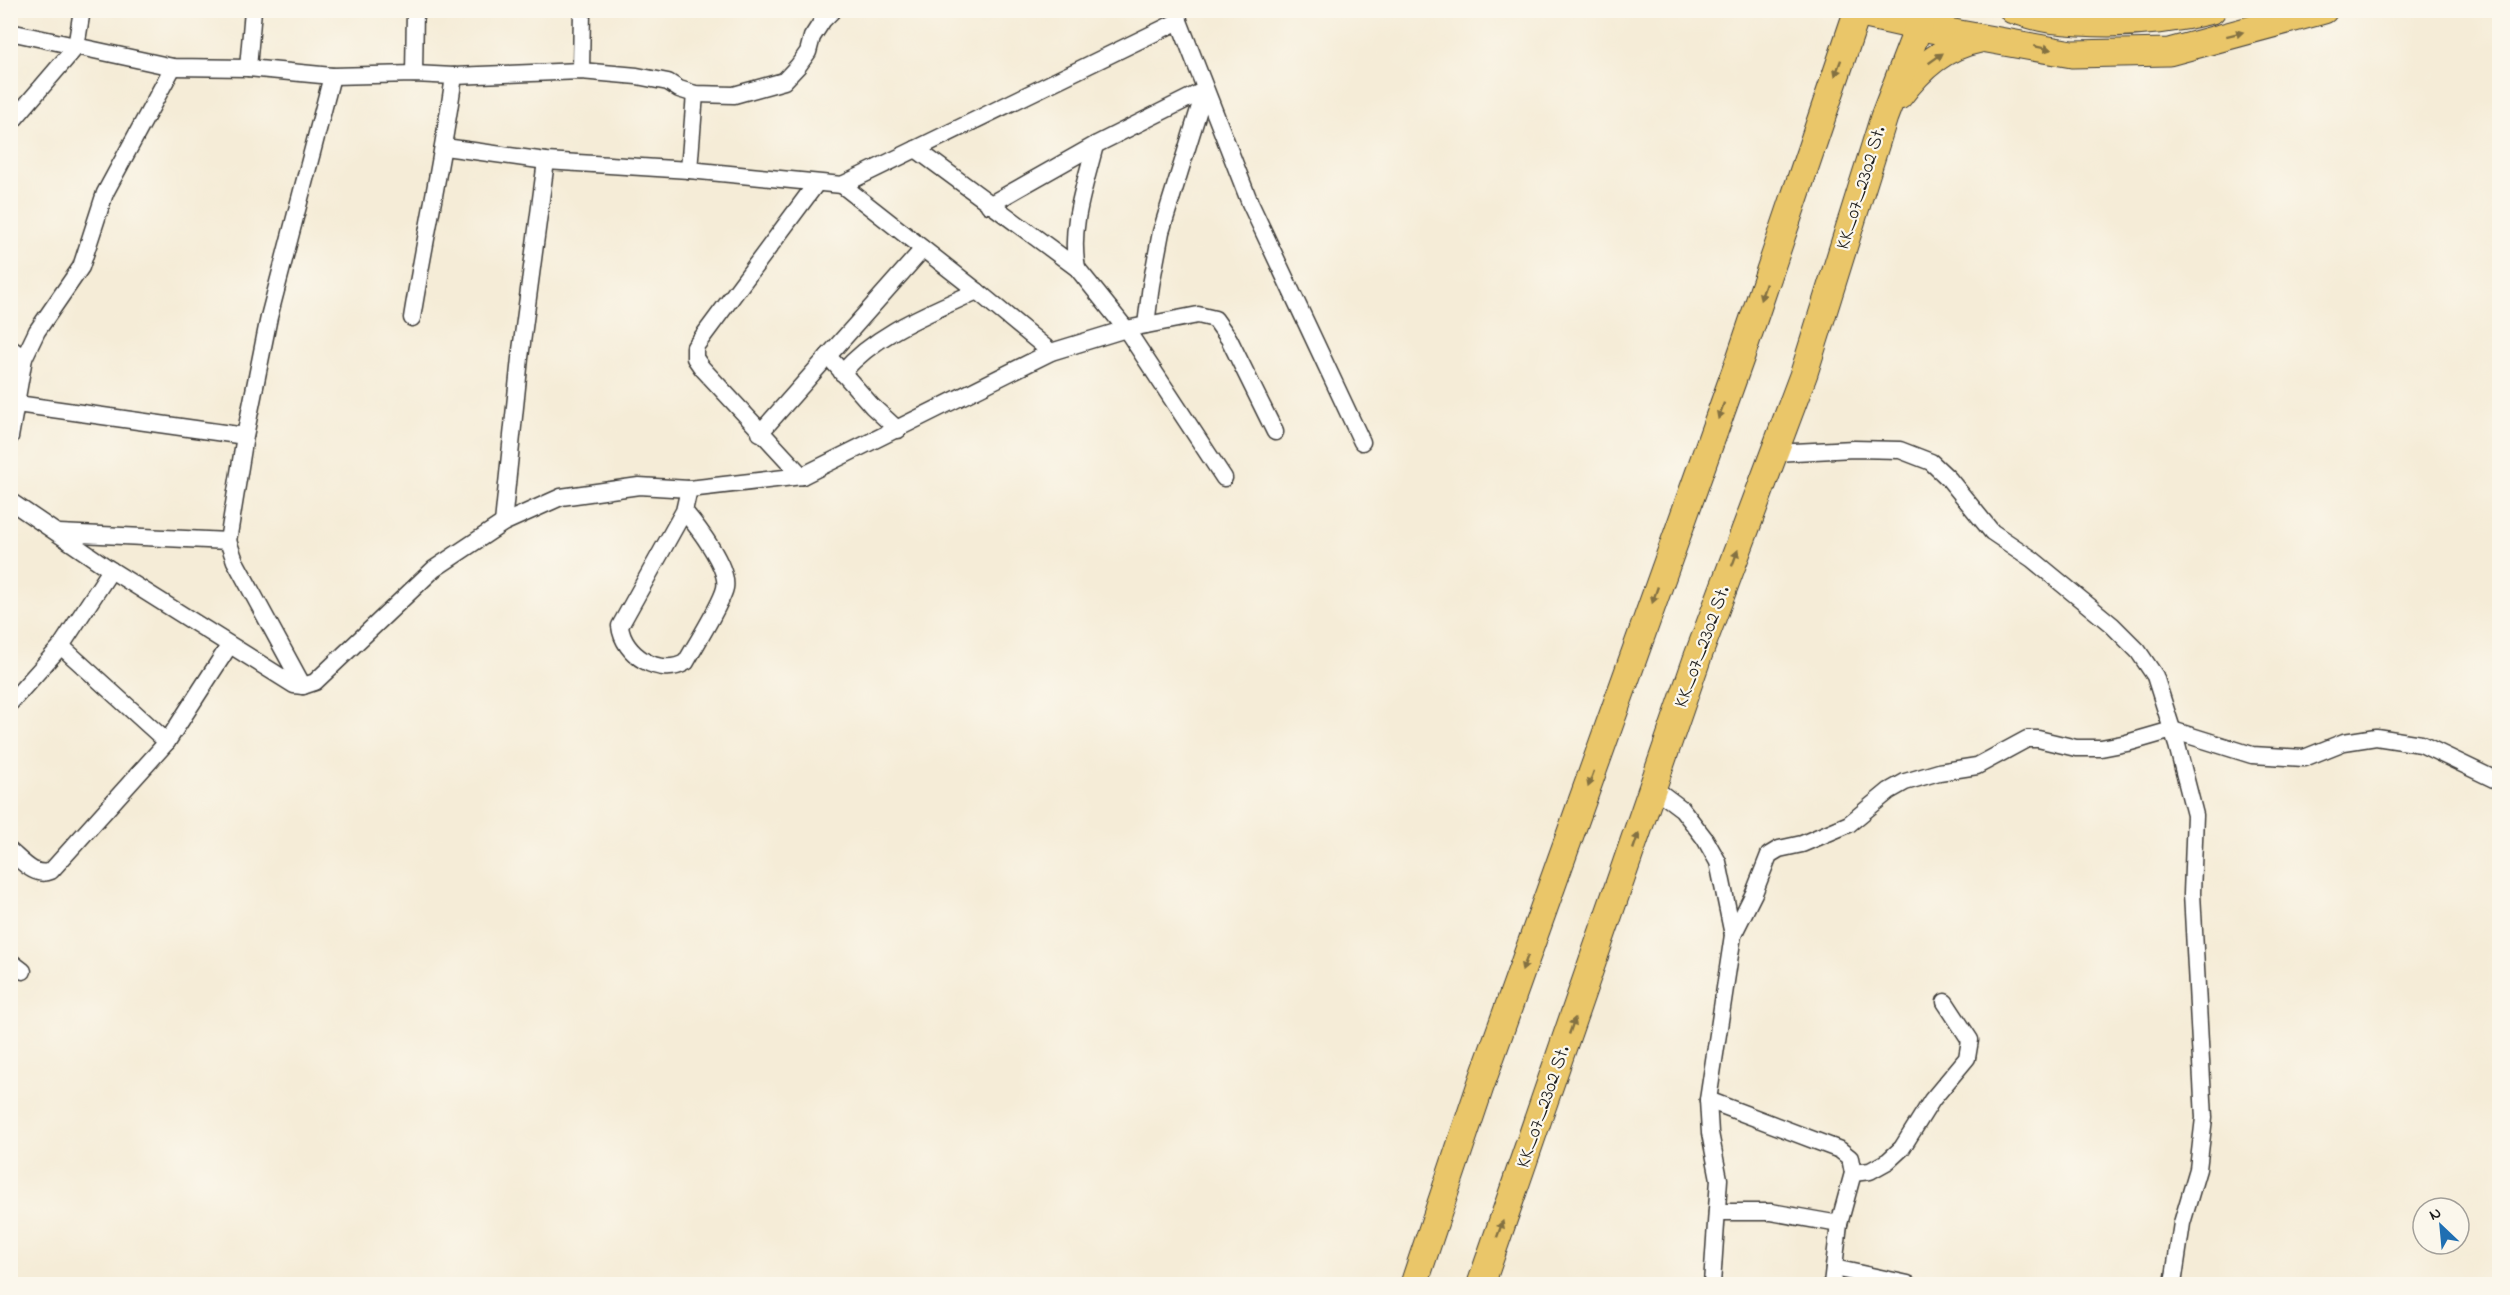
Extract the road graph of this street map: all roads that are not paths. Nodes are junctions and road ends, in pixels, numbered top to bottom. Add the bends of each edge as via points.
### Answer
1 (82, 10) edge
2 (253, 10) edge
3 (414, 10) edge
4 (582, 10) edge
5 (833, 10) edge
6 (2212, 10) edge
7 (2324, 10) edge
8 (2016, 11) edge
9 (1858, 12) edge
10 (1179, 16) edge
11 (1922, 19) edge
12 (10, 32) edge
13 (1986, 37) junction
14 (76, 47) junction
15 (173, 67) junction
16 (248, 69) junction
17 (581, 71) junction
18 (414, 74) junction
19 (332, 76) junction
20 (454, 76) junction
21 (1205, 90) junction
22 (695, 94) junction
23 (1884, 117) junction
24 (10, 124) edge
25 (1095, 145) junction
26 (445, 147) junction
27 (916, 148) junction
28 (546, 161) junction
29 (689, 170) junction
30 (816, 184) junction
31 (842, 185) junction
32 (989, 205) junction
33 (923, 249) junction
34 (1077, 268) junction
35 (977, 291) junction
36 (412, 318) dead end
37 (1146, 325) junction
38 (1126, 329) junction
39 (10, 348) edge
40 (1051, 352) junction
41 (828, 356) junction
42 (24, 358) junction
43 (842, 373) junction
44 (17, 404) junction
45 (898, 430) junction
46 (1275, 432) dead end
47 (760, 433) junction
48 (245, 436) junction
49 (10, 437) edge
50 (1362, 442) dead end
51 (1774, 453) junction
52 (802, 476) junction
53 (1224, 478) dead end
54 (689, 489) junction
55 (10, 501) edge
56 (684, 511) junction
57 (503, 523) junction
58 (58, 533) junction
59 (228, 541) junction
60 (111, 570) junction
61 (61, 646) junction
62 (229, 646) junction
63 (303, 686) junction
64 (10, 704) edge
65 (2172, 730) junction
66 (167, 742) junction
67 (2499, 782) edge
68 (1654, 788) junction
69 (10, 851) edge
70 (1733, 935) junction
71 (1945, 1002) dead end
72 (1708, 1100) junction
73 (1853, 1173) junction
74 (1717, 1212) junction
75 (1839, 1224) junction
76 (1833, 1276) edge
77 (1414, 1284) edge
78 (1481, 1284) edge
79 (1712, 1284) edge
80 (1908, 1284) edge
81 (2173, 1284) edge

1 - 14 street
2 - 16 street
3 - 18 street
4 - 17 street
5 - 22 street via 812,37 808,52 784,81 734,95
6 - 8 main road via 2182,18 2127,24 2048,18
13 -> 7 main road via 2072,54 2169,52
9 - 11 main road
9 -> 77 main road via 1783,237 1480,1087
10 - 21 street
10 - 27 street
11 - 13 main road
11 - 23 main road, KK_07_2302 St.
12 - 14 street
23 -> 13 main road via 1913,77 1933,59 1954,46
14 - 15 street
14 - 24 street
15 - 16 street
15 - 42 street via 105,193 81,267
16 - 19 street
17 - 20 street
17 - 22 street via 668,82
18 - 19 street
18 - 20 street
19 - 48 street via 280,265
20 - 26 street
21 - 25 street
21 - 37 street via 1161,232
21 - 50 street via 1250,203
22 - 29 street
23 - 51 main road, KK_07_2302 St. via 1804,373
25 - 32 street
25 - 34 street via 1075,227
26 - 28 street
26 - 36 street
27 - 31 street
27 - 32 street
28 - 29 street
28 - 57 street
29 - 30 street
30 - 31 street
30 - 47 street via 695,347 695,358 702,368
31 - 33 street
32 - 34 street
33 - 35 street
33 - 41 street
34 - 38 street
35 - 40 street
35 - 43 street via 885,335
37 - 38 street
37 - 46 street via 1198,315 1215,318
38 - 40 street
38 - 53 street
39 - 42 street
40 - 45 street
41 - 43 street
41 - 47 street
42 - 44 street
43 - 45 street
44 - 48 street
44 - 49 street
45 - 52 street
47 - 52 street
48 - 59 street
51 - 65 street via 1854,448 1900,450 1931,462 1992,532 2032,559 2138,651 2155,676
68 -> 51 main road, KK_07_2302 St.
52 - 54 street
54 - 56 street
54 - 57 street via 639,486 561,497
55 - 58 street
56 - 56 street via 620,626 621,637 639,658 664,669 686,662 725,590 717,560
57 - 63 street via 434,569 315,682
58 - 59 street
58 - 60 street
59 - 63 street
60 - 61 street
60 - 62 street
61 - 64 street
61 - 66 street
62 - 63 street via 294,685
62 - 66 street
65 - 67 street via 2252,754 2304,758 2344,742 2376,736 2421,744
65 - 70 street via 2101,748 2076,748 2027,739 1977,766 1905,782 1849,824 1769,855
65 - 81 street via 2195,815 2192,893 2204,1118 2198,1169 2182,1223
66 - 69 street via 51,871 35,872
68 - 70 street via 1682,809 1718,862
78 -> 68 main road, KK_07_2302 St.
70 - 72 street
71 - 73 street via 1970,1040 1967,1058 1932,1100 1902,1148 1870,1171
72 - 73 street via 1840,1150 1850,1158
72 - 74 street via 1719,1179
73 - 75 street
74 - 75 street via 1771,1212
74 - 79 street
75 - 76 street
76 - 80 street

